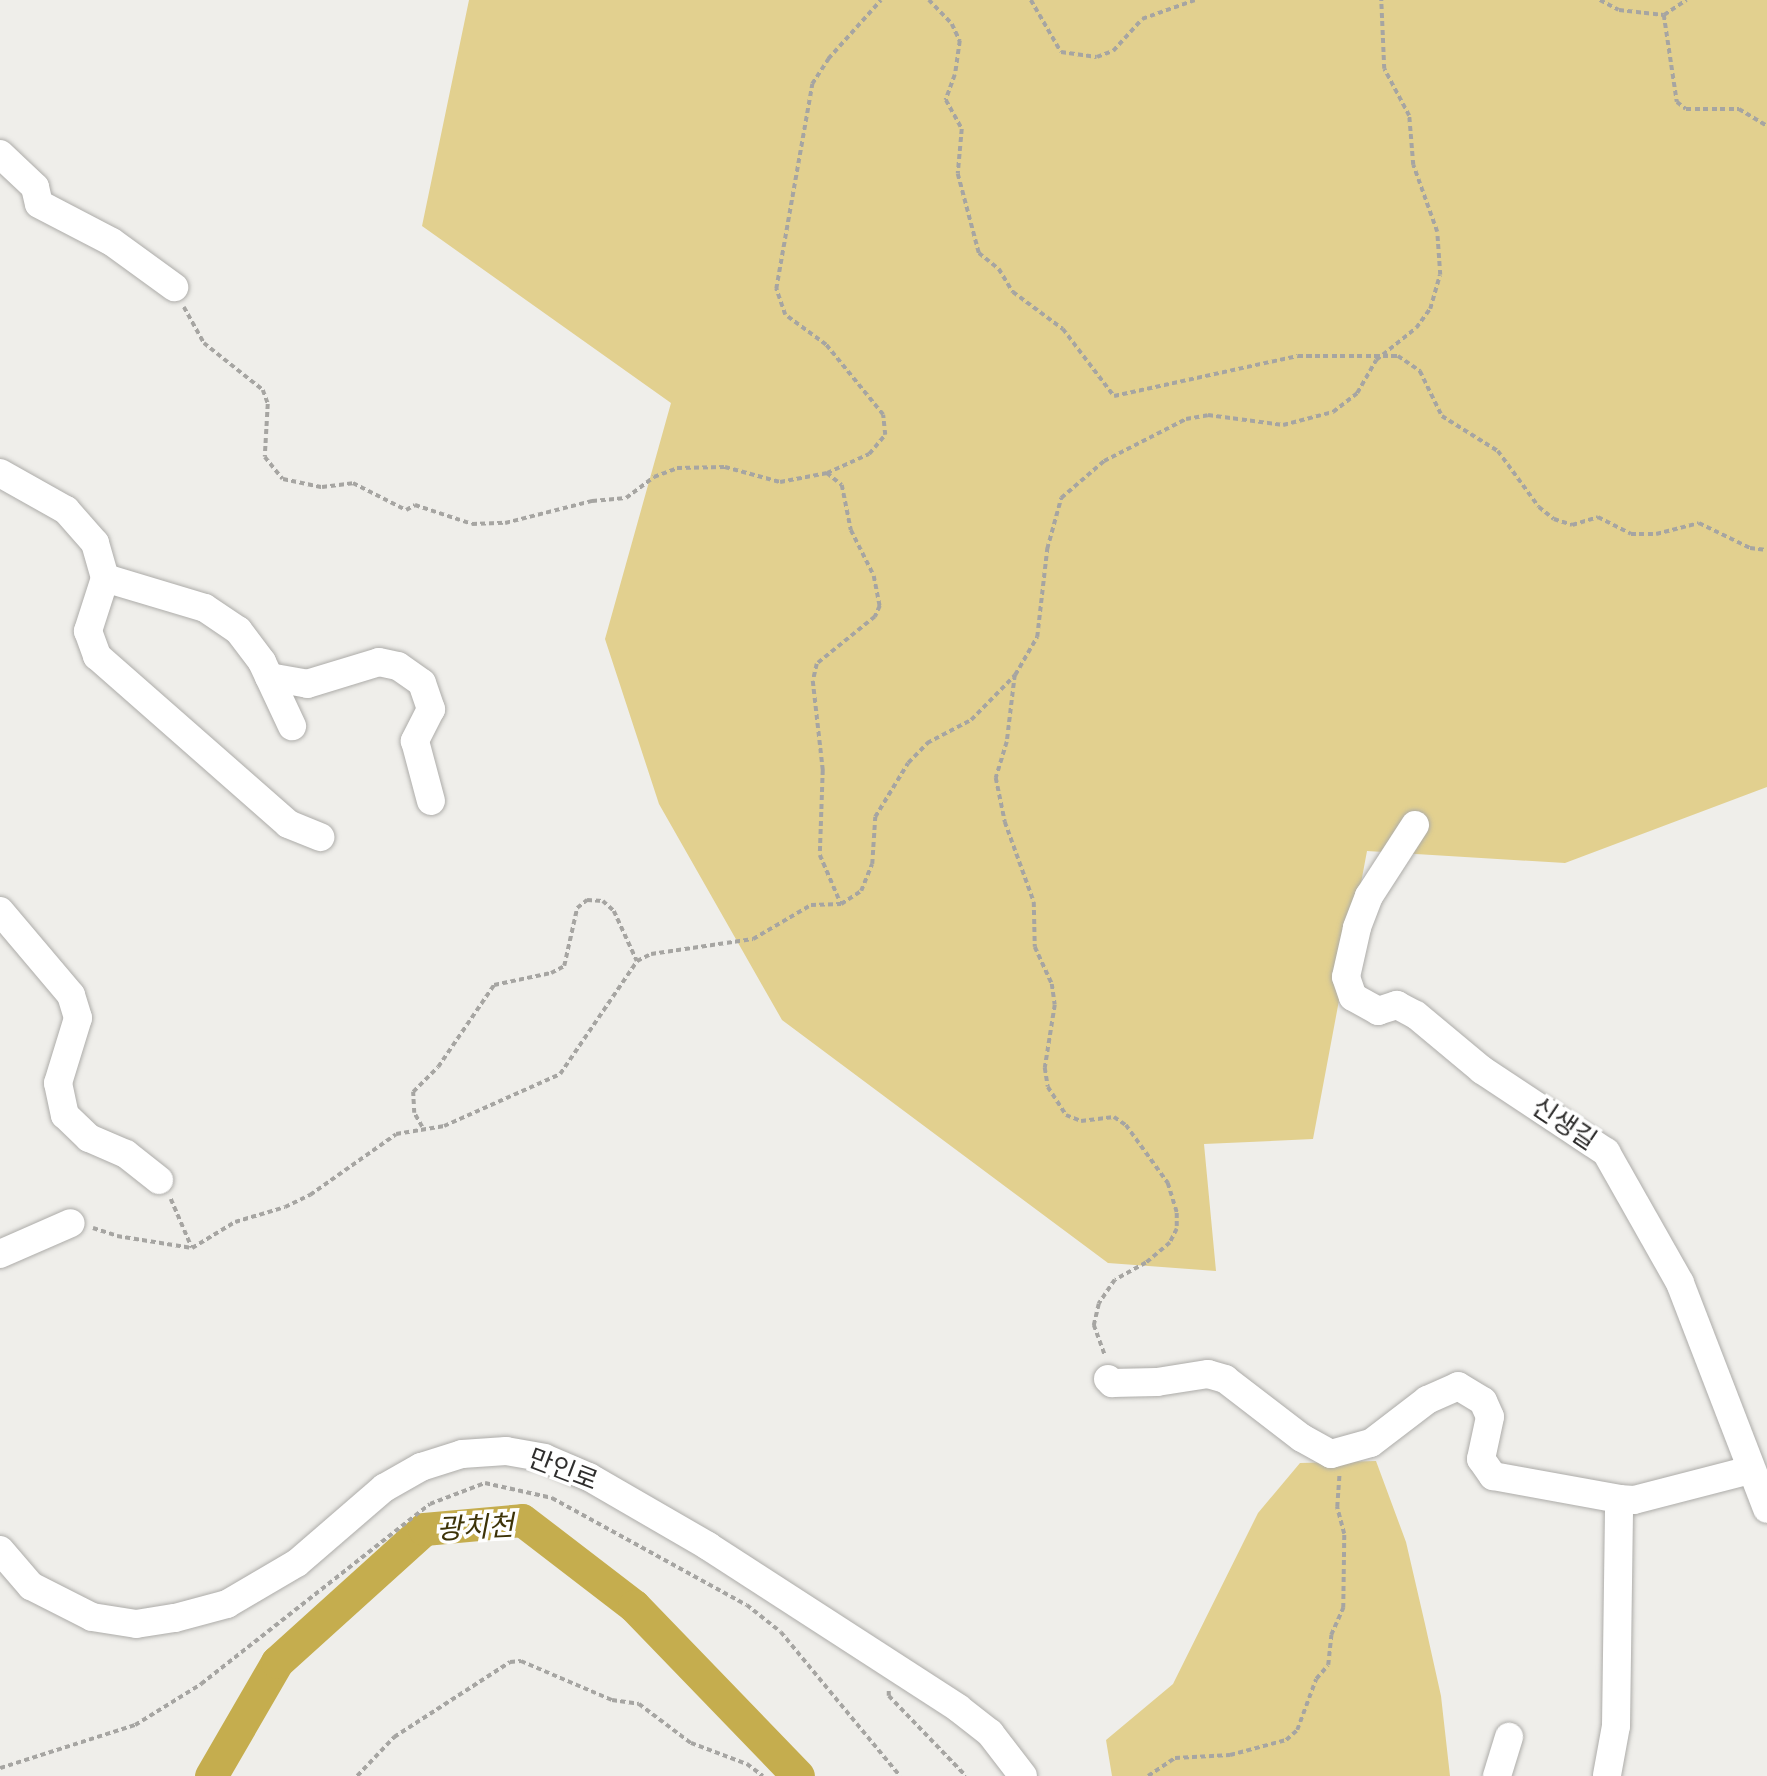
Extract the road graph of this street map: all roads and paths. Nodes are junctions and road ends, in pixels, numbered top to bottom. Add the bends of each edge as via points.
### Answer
1 (881, 0) edge
2 (929, 0) edge
3 (1031, 0) edge
4 (1195, 0) edge
5 (1381, 0) edge
6 (1600, 0) edge
7 (1685, 0) edge
8 (1664, 15) junction
9 (1767, 126) edge
10 (0, 154) edge
11 (174, 287) joint
12 (1376, 359) junction
13 (827, 472) junction
14 (0, 473) edge
15 (1767, 550) edge
16 (105, 578) junction
17 (1015, 675) junction
18 (269, 677) junction
19 (292, 726) dead end
20 (430, 801) dead end
21 (1415, 825) dead end
22 (321, 837) dead end
23 (841, 904) junction
24 (0, 912) edge
25 (637, 961) junction
26 (422, 1127) junction
27 (159, 1180) joint
28 (71, 1223) joint
29 (192, 1248) junction
30 (0, 1254) edge
31 (1108, 1379) joint
32 (1337, 1453) junction
33 (1749, 1470) junction
34 (1619, 1499) junction
35 (1767, 1509) edge
36 (0, 1549) edge
37 (890, 1664) junction
38 (1509, 1737) dead end
39 (0, 1768) edge
40 (1607, 1775) edge
41 (356, 1776) edge
42 (763, 1776) edge
43 (900, 1776) edge
44 (966, 1776) edge
45 (1023, 1776) edge
46 (1148, 1776) edge
47 (1497, 1776) edge

1 - 13 path via 828,59 813,84 776,289 785,315 826,345 883,415 882,444
2 - 12 path via 952,24 960,41 956,75 946,100 962,128 957,174 979,253 999,268 1013,292 1063,329 1114,396 1298,356 1328,353
3 - 4 path via 1061,52 1097,57 1113,51 1142,19
5 - 12 path via 1384,69 1409,116 1413,164 1437,232 1440,275 1430,309 1416,328
6 - 8 path via 1619,10
7 - 8 path
8 - 9 path via 1677,102 1686,108 1739,109
10 - 11 street via 35,187 39,204 113,242
11 - 13 path via 204,343 263,390 268,404 265,457 284,479 301,485 353,483 406,510 415,505 472,524 505,523 592,501 626,498 654,477 677,468 725,467 780,482
12 - 15 path via 1398,356 1410,361 1420,371 1442,415 1498,451 1539,507 1554,519 1572,525 1598,517 1631,534 1656,534 1699,523 1751,548
12 - 17 path via 1357,393 1333,412 1283,425 1208,415 1186,419 1086,476 1061,498 1054,517 1037,637
13 - 23 path via 842,485 851,530 874,576 880,606 876,617 817,664 813,681 823,770 820,855
14 - 16 street via 66,510 94,543
16 - 18 street via 205,608 238,630
16 - 22 street via 88,631 97,656 288,824
17 - 23 path via 971,720 927,743 908,763 875,817 869,880
17 - 31 path via 1007,741 996,778 1004,822 1034,902 1035,947 1052,984 1055,1005 1045,1068 1048,1087 1066,1115 1081,1121 1114,1116 1126,1125 1168,1183 1177,1213 1177,1229 1170,1243 1115,1280 1099,1304 1094,1325
18 - 19 street
18 - 20 street via 307,684 379,662 398,666 422,683 431,709 415,741
21 - 33 street, 신생길 via 1369,896 1356,928 1346,977 1353,997 1378,1011 1397,1004 1416,1015 1482,1070 1606,1152 1680,1283
23 - 25 path via 811,905 753,939 651,954
24 - 27 street via 71,995 78,1018 58,1083 65,1115 89,1138 126,1154
25 - 26 path via 560,1074 443,1126
25 - 26 path via 614,911 603,901 587,900 577,908 564,966 494,985 438,1068 413,1092 411,1103
26 - 29 path via 396,1135 310,1195 235,1222
27 - 29 path
28 - 29 path via 117,1237
28 - 30 street
31 - 32 street via 1112,1383 1157,1382 1208,1374 1226,1379 1321,1451
32 - 34 street via 1371,1443 1427,1401 1458,1386 1483,1401 1490,1417 1480,1459 1493,1476
32 - 46 path via 1337,1507 1344,1534 1343,1608 1331,1635 1328,1665 1316,1679 1297,1730 1286,1740 1230,1755 1175,1758
33 - 34 street via 1634,1500
33 - 35 street, 신생길
34 - 40 street via 1616,1726
36 - 37 street, 만인로 via 31,1586 92,1617 136,1624 175,1618 227,1604 297,1563 384,1488 421,1467 462,1454 506,1451 544,1458 589,1477 708,1546
37 - 44 path via 889,1696
37 - 45 street, 만인로 via 990,1733
38 - 47 street
39 - 43 path via 135,1724 201,1684 430,1504 485,1483 552,1498 747,1605 781,1632
41 - 42 path via 394,1737 510,1662 521,1661 612,1700 639,1704 691,1743 747,1764

